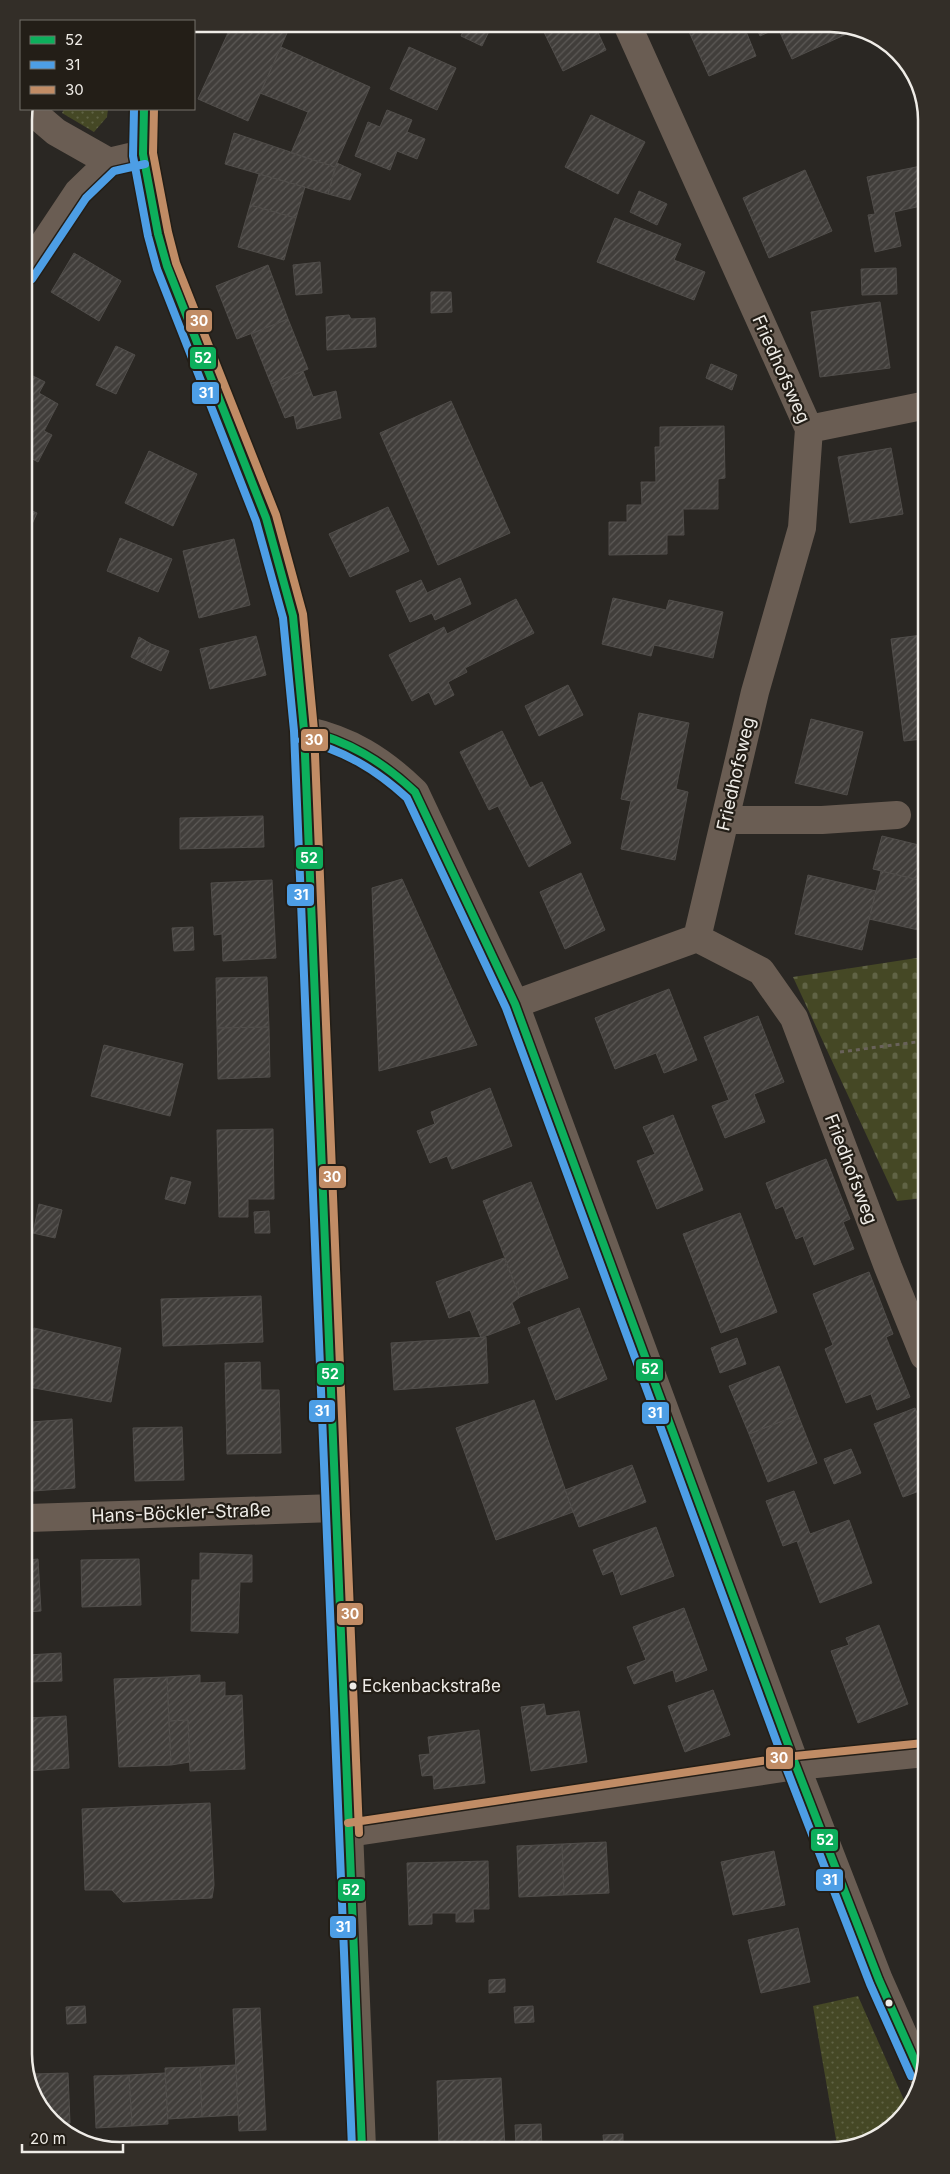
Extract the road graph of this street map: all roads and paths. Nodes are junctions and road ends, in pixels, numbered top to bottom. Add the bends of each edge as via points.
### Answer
1 (631, 33) edge
2 (144, 110) edge
3 (33, 112) edge
4 (143, 154) junction
5 (109, 162) junction
6 (33, 260) edge
7 (918, 407) edge
8 (808, 429) junction
9 (304, 730) junction
10 (897, 815) dead end
11 (726, 820) junction
12 (697, 938) junction
13 (515, 1004) junction
14 (918, 1042) edge
15 (808, 1056) junction
16 (918, 1341) edge
17 (335, 1508) junction
18 (32, 1518) edge
19 (918, 1753) edge
20 (796, 1766) junction
21 (349, 1833) junction
22 (917, 2065) edge
23 (362, 2141) edge

1 - 8 street, Friedhofsweg
2 - 4 main road
3 - 5 street via 56,132
4 - 5 street
4 - 9 main road via 167,266 268,527 293,616
5 - 6 street via 78,192
7 - 8 street
8 - 11 street, Friedhofsweg via 802,528 755,692
9 - 13 street via 326,735 366,752 415,792
9 - 17 main road
10 - 11 street via 822,820
11 - 12 street, Friedhofsweg
12 - 13 street
12 - 15 street, Friedhofsweg via 761,971 794,1018
13 - 20 street
14 - 15 path
15 - 16 street, Friedhofsweg
17 - 18 street, Hans-Böckler-Straße
17 - 21 main road
19 - 20 street
20 - 21 street
20 - 22 street via 878,1980
21 - 23 main road

